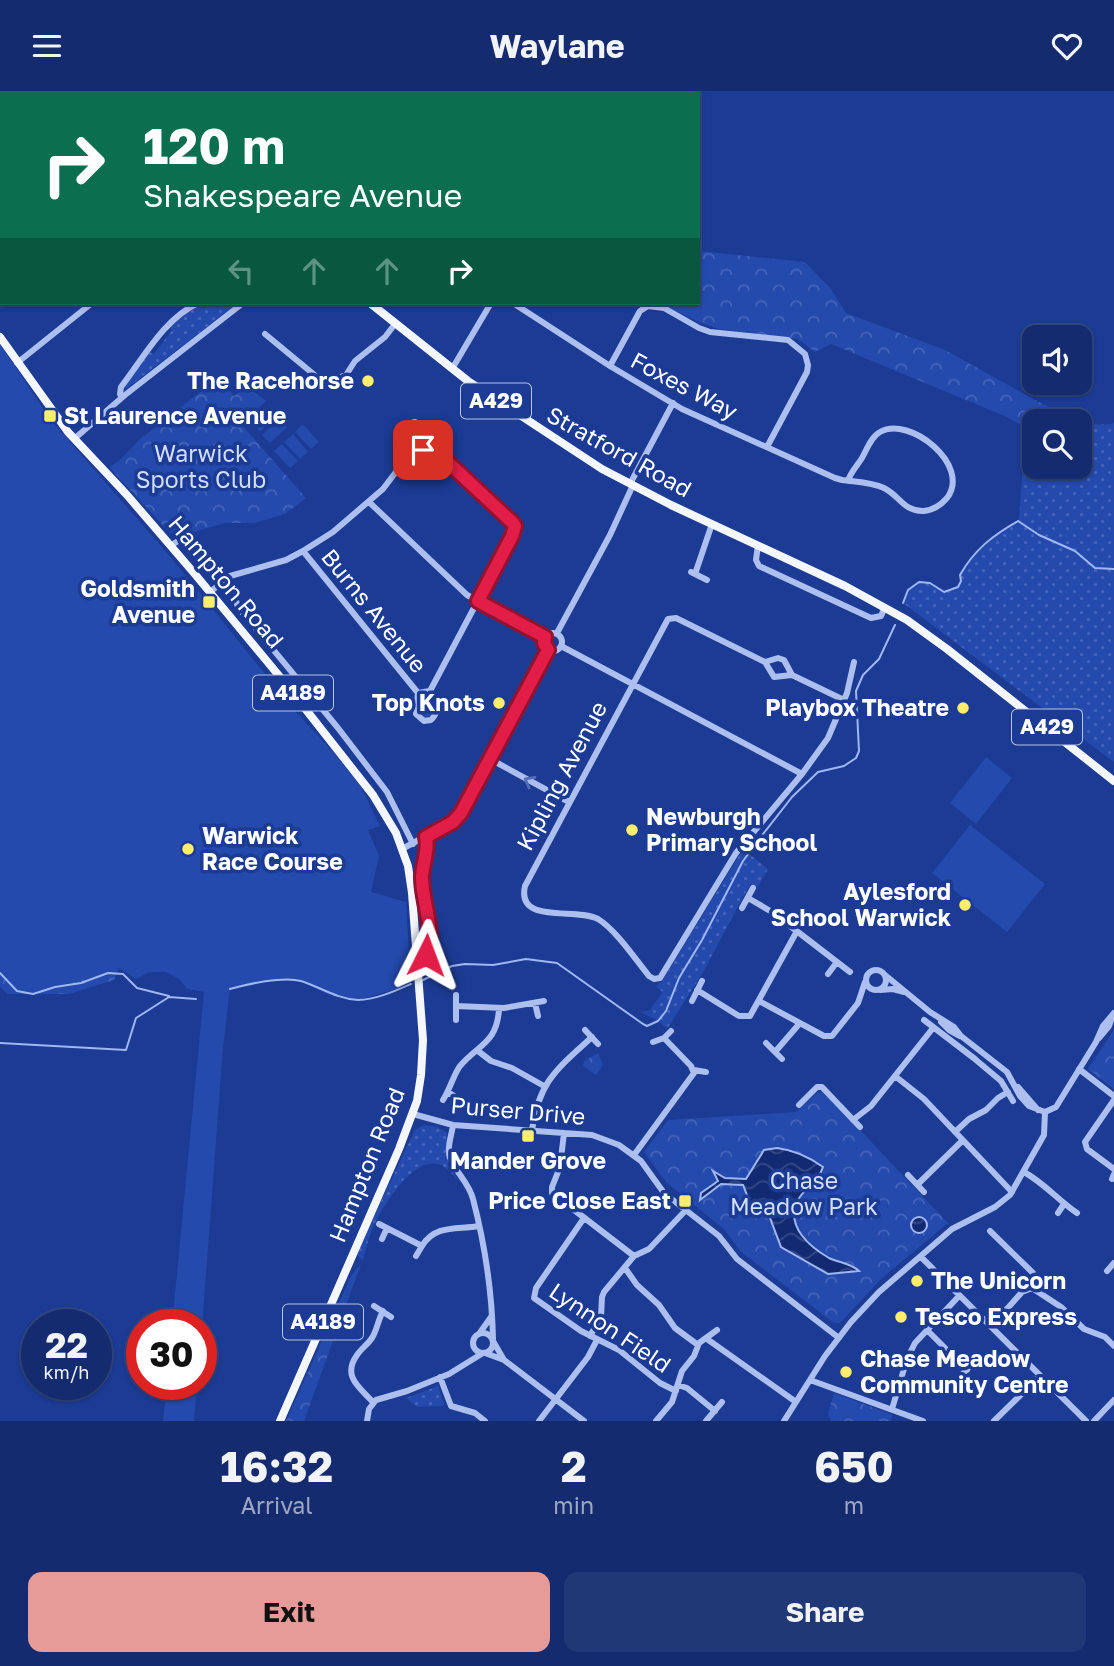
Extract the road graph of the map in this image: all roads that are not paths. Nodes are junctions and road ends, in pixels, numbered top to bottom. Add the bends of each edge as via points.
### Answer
1 (79, 305) edge
2 (89, 305) edge
3 (195, 305) edge
4 (240, 305) edge
5 (372, 305) edge
6 (490, 305) edge
7 (516, 305) edge
8 (83, 310) junction
9 (396, 324) junction
10 (265, 334) dead end
11 (0, 337) edge
12 (18, 363) junction
13 (610, 366) junction
14 (452, 369) junction
15 (122, 397) junction
16 (673, 403) junction
17 (74, 439) junction
18 (767, 447) junction
19 (445, 459) junction
20 (400, 468) junction
21 (848, 481) junction
22 (632, 484) junction
23 (369, 502) junction
24 (712, 524) junction
25 (758, 545) junction
26 (170, 546) junction
27 (303, 551) junction
28 (228, 578) junction
29 (708, 580) dead end
30 (210, 593) junction
31 (478, 601) junction
32 (885, 607) junction
33 (557, 633) junction
34 (545, 637) junction
35 (561, 646) junction
36 (548, 650) junction
37 (854, 661) dead end
38 (765, 662) junction
39 (792, 675) junction
40 (632, 683) junction
41 (430, 691) junction
42 (418, 692) junction
43 (845, 700) junction
44 (490, 759) junction
45 (802, 774) junction
46 (1114, 781) edge
47 (569, 802) junction
48 (426, 837) junction
49 (413, 844) junction
50 (402, 849) junction
51 (753, 888) dead end
52 (748, 898) junction
53 (742, 908) dead end
54 (797, 931) junction
55 (837, 962) junction
56 (417, 963) junction
57 (850, 972) dead end
58 (828, 974) dead end
59 (885, 975) junction
60 (702, 981) dead end
61 (865, 982) junction
62 (697, 990) junction
63 (878, 990) junction
64 (906, 992) junction
65 (456, 995) dead end
66 (692, 1000) dead end
67 (544, 1001) dead end
68 (759, 1001) junction
69 (535, 1003) junction
70 (858, 1003) junction
71 (456, 1006) junction
72 (499, 1009) junction
73 (1114, 1013) edge
74 (538, 1016) dead end
75 (456, 1020) dead end
76 (924, 1020) dead end
77 (800, 1023) junction
78 (933, 1028) junction
79 (585, 1030) dead end
80 (671, 1031) dead end
81 (592, 1037) junction
82 (664, 1038) junction
83 (653, 1042) dead end
84 (766, 1043) dead end
85 (598, 1044) dead end
86 (478, 1051) junction
87 (775, 1052) junction
88 (782, 1059) dead end
89 (1079, 1069) junction
90 (694, 1070) junction
91 (706, 1072) dead end
92 (895, 1076) junction
93 (544, 1086) junction
94 (448, 1092) junction
95 (1007, 1092) junction
96 (1114, 1098) edge
97 (443, 1100) dead end
98 (460, 1100) dead end
99 (1013, 1101) dead end
100 (799, 1105) dead end
101 (1041, 1111) junction
102 (413, 1114) junction
103 (853, 1119) junction
104 (453, 1125) junction
105 (860, 1127) dead end
106 (532, 1130) junction
107 (955, 1132) junction
108 (564, 1133) junction
109 (962, 1140) junction
110 (634, 1155) junction
111 (1024, 1172) junction
112 (1113, 1174) edge
113 (908, 1175) dead end
114 (918, 1184) junction
115 (924, 1192) dead end
116 (1012, 1192) junction
117 (1064, 1204) junction
118 (685, 1211) junction
119 (1058, 1213) dead end
120 (1077, 1213) dead end
121 (584, 1218) junction
122 (479, 1226) junction
123 (990, 1231) dead end
124 (382, 1239) dead end
125 (422, 1246) junction
126 (416, 1256) dead end
127 (634, 1256) junction
128 (921, 1257) junction
129 (1114, 1264) edge
130 (625, 1268) junction
131 (1107, 1271) dead end
132 (1032, 1288) junction
133 (959, 1296) junction
134 (374, 1306) dead end
135 (383, 1311) junction
136 (390, 1317) dead end
137 (491, 1317) junction
138 (991, 1327) junction
139 (717, 1330) dead end
140 (927, 1330) junction
141 (478, 1334) junction
142 (1095, 1334) junction
143 (594, 1338) junction
144 (839, 1338) junction
145 (707, 1339) junction
146 (493, 1340) junction
147 (1091, 1344) dead end
148 (473, 1345) junction
149 (698, 1345) junction
150 (1114, 1346) edge
151 (484, 1353) junction
152 (505, 1360) junction
153 (974, 1362) dead end
154 (465, 1363) junction
155 (967, 1370) junction
156 (1040, 1375) junction
157 (440, 1377) junction
158 (810, 1380) junction
159 (677, 1388) junction
160 (936, 1391) dead end
161 (556, 1399) junction
162 (1114, 1400) edge
163 (373, 1402) junction
164 (722, 1402) dead end
165 (796, 1402) junction
166 (892, 1409) junction
167 (715, 1411) junction
168 (280, 1421) edge
169 (367, 1421) edge
170 (485, 1421) edge
171 (539, 1421) edge
172 (584, 1421) edge
173 (656, 1421) edge
174 (706, 1421) edge
175 (784, 1421) edge
176 (923, 1421) edge
177 (994, 1421) edge
178 (1086, 1421) edge
179 (1094, 1421) edge

1 - 8 street
2 - 8 street
3 - 15 street via 169,324 121,387
4 - 15 street
5 - 9 main road, Stratford Road / A429
6 - 14 street
7 - 13 street, Foxes Way
8 - 12 street
9 - 10 street via 337,380 317,377 285,345
9 - 14 main road, Stratford Road / A429
11 - 12 main road, A4189
12 - 17 main road, A4189
13 - 16 street, Foxes Way
13 - 18 street via 640,311 651,306 710,332 792,341 805,354 807,372
14 - 22 main road, Stratford Road / A429 via 537,428
15 - 17 street
16 - 18 street, Foxes Way
16 - 22 street
17 - 26 main road, Hampton Road / A4189
18 - 21 street, Foxes Way
19 - 20 street via 435,451 411,452
19 - 20 street via 422,425 415,422 408,424 404,433
19 - 31 street via 515,526
20 - 23 street
21 - 21 street, Foxes Way via 874,437 890,428 929,443 947,459 953,478 946,499 926,511 906,507 881,487
22 - 24 main road, Stratford Road / A429
22 - 33 street
23 - 27 street
23 - 31 street
24 - 25 main road, Stratford Road / A429
24 - 29 street via 693,573
25 - 32 main road, Stratford Road / A429
25 - 32 street via 759,566 871,618 878,618
26 - 28 street via 183,541 204,566
26 - 30 main road, Hampton Road / A4189
27 - 28 street
27 - 42 street, Burns Avenue
28 - 30 street
28 - 49 street, Hampton Road via 238,607 387,792
30 - 50 main road, Hampton Road / A4189 via 373,795
31 - 34 street
31 - 41 street
32 - 46 main road, Stratford Road / A429 via 947,649
33 - 34 street
33 - 35 street
34 - 36 street
35 - 36 street
35 - 40 street
36 - 44 street
37 - 43 street
38 - 39 street via 774,677
38 - 39 street via 784,660
38 - 40 street, Kipling Avenue via 671,618 663,624
39 - 43 street
40 - 45 street
40 - 47 street, Kipling Avenue
41 - 42 street
41 - 42 street via 437,706 429,721 416,713
43 - 45 street via 832,732
47 -> 44 street
44 - 48 street via 460,815
45 - 47 street, Kipling Avenue via 736,853 665,974 657,979 649,977 597,919 534,910 524,899 524,885
48 - 49 street
48 - 56 street via 422,879 429,946
49 - 50 street
50 - 56 main road, Hampton Road / A4189 via 411,882
51 - 52 street
52 - 53 street
52 - 54 street
54 - 55 street
54 - 68 street
55 - 57 street
55 - 58 street
56 - 102 main road, Hampton Road / A4189 via 423,1057
59 - 61 street via 873,970
59 - 63 street via 886,983
59 - 64 street
60 - 62 street
61 - 63 street
61 - 70 street
62 - 66 street
62 - 68 street via 743,1017 751,1015
63 - 64 street
63 - 70 street
64 - 101 street via 948,1030 1007,1072 1023,1100
65 - 71 street
67 - 69 street
68 - 77 street
69 - 72 street
69 - 74 street
70 - 77 street via 832,1036
71 - 72 street
71 - 75 street
72 - 86 street via 495,1031
73 - 89 street
76 - 78 street
77 - 87 street
78 - 92 street
78 - 95 street via 976,1059
79 - 81 street
80 - 82 street
81 - 85 street
81 - 93 street
82 - 83 street
82 - 90 street
84 - 87 street
86 - 93 street
86 - 94 street via 460,1067
87 - 88 street
89 - 96 street
89 - 101 street via 1056,1107
90 - 91 street
90 - 110 street
92 - 103 street via 871,1106
92 - 107 street
93 - 106 street
94 - 97 street
94 - 98 street
95 - 99 street
95 - 107 street
96 - 112 street via 1085,1142
100 - 103 street via 822,1087
101 - 111 street via 1044,1136
102 - 104 street, Purser Drive
102 - 168 main road, Hampton Road / A4189
103 - 105 street
104 - 106 street, Purser Drive
104 - 122 street via 449,1154 470,1186
106 - 108 street, Purser Drive
107 - 109 street
108 - 110 street, Purser Drive via 601,1137
108 - 121 street via 552,1192
109 - 114 street
109 - 116 street
110 - 118 street, Purser Drive
111 - 116 street
111 - 117 street
113 - 114 street
114 - 115 street
116 - 128 street via 995,1207 952,1229
117 - 119 street
117 - 120 street
118 - 127 street via 649,1249
118 - 144 street, Purser Drive via 716,1234 741,1262
121 - 127 street
121 - 143 street, Lynnon Field via 533,1295
122 - 125 street via 439,1230
122 - 137 street
123 - 132 street via 1031,1270
124 - 125 street via 383,1226
125 - 126 street
127 - 130 street
128 - 133 street
128 - 144 street via 879,1292
129 - 131 street
130 - 143 street via 603,1294
130 - 149 street via 675,1328
132 - 138 street via 1022,1292
132 - 142 street
133 - 138 street
133 - 140 street
134 - 135 street
135 - 136 street
135 - 163 street via 374,1335 350,1370 354,1383
137 - 141 street
137 - 146 street
138 - 156 street
139 - 145 street
140 - 155 street
140 - 166 street via 910,1352
141 - 146 street
141 - 148 street
142 - 147 street
142 - 150 street
143 - 159 street, Lynnon Field via 619,1350 660,1383
143 - 161 street via 588,1357
144 - 158 street
145 - 149 street
145 - 165 street
146 - 151 street via 491,1350
146 - 152 street
148 - 151 street
148 - 154 street
149 - 159 street
151 - 152 street
151 - 154 street
152 - 161 street
153 - 155 street
154 - 157 street
155 - 160 street via 947,1390
156 - 177 street
156 - 178 street
157 - 163 street
157 - 170 street via 450,1406
158 - 165 street
158 - 166 street
159 - 167 street, Lynnon Field via 687,1388
159 - 173 street
161 - 171 street
161 - 172 street
162 - 179 street
163 - 169 street
164 - 167 street
165 - 175 street
166 - 176 street
167 - 174 street

